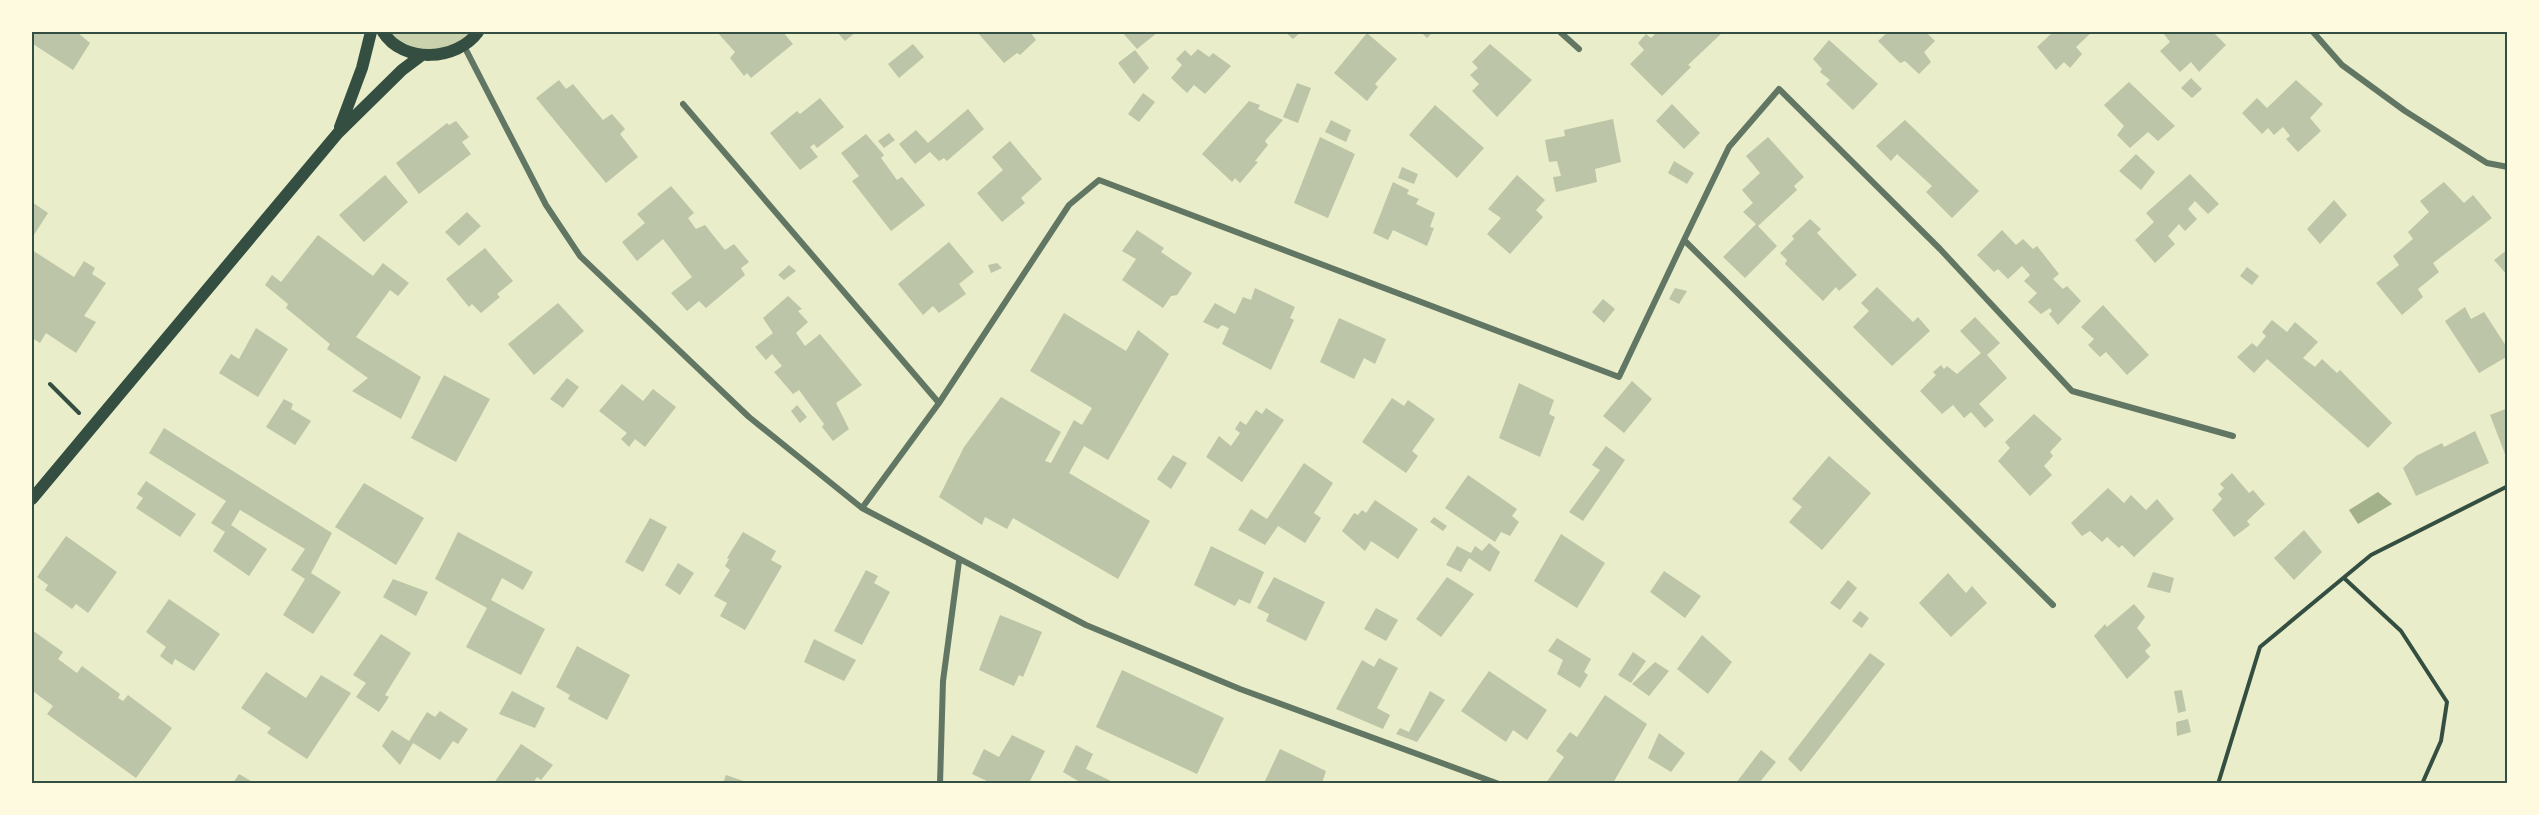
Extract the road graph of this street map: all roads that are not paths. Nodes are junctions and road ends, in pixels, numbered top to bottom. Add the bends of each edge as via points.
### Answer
1 (371, 32) edge
2 (382, 32) edge
3 (478, 32) edge
4 (1560, 32) edge
5 (2313, 32) edge
6 (464, 46) junction
7 (1579, 49) dead end
8 (422, 55) junction
9 (683, 105) dead end
10 (338, 133) junction
11 (2508, 167) edge
12 (1684, 240) junction
13 (939, 403) junction
14 (2233, 436) dead end
15 (32, 499) edge
16 (862, 508) junction
17 (959, 561) junction
18 (2053, 605) dead end
19 (940, 783) edge
20 (1499, 783) edge

1 - 10 main road
2 - 8 main road via 402,49
3 - 6 main road
4 - 7 street
5 - 11 street via 2342,65 2405,111 2487,163
6 - 8 main road via 451,52
6 - 16 street via 546,205 580,256 749,417
8 - 10 main road
9 - 13 street
10 - 15 main road
12 - 13 street via 1619,377 1099,180 1069,205
12 - 14 street via 1729,147 1779,89 1940,249 2072,391
12 - 18 street
13 - 16 street
16 - 17 street
17 - 19 street via 943,681
17 - 20 street via 1086,625 1240,689

